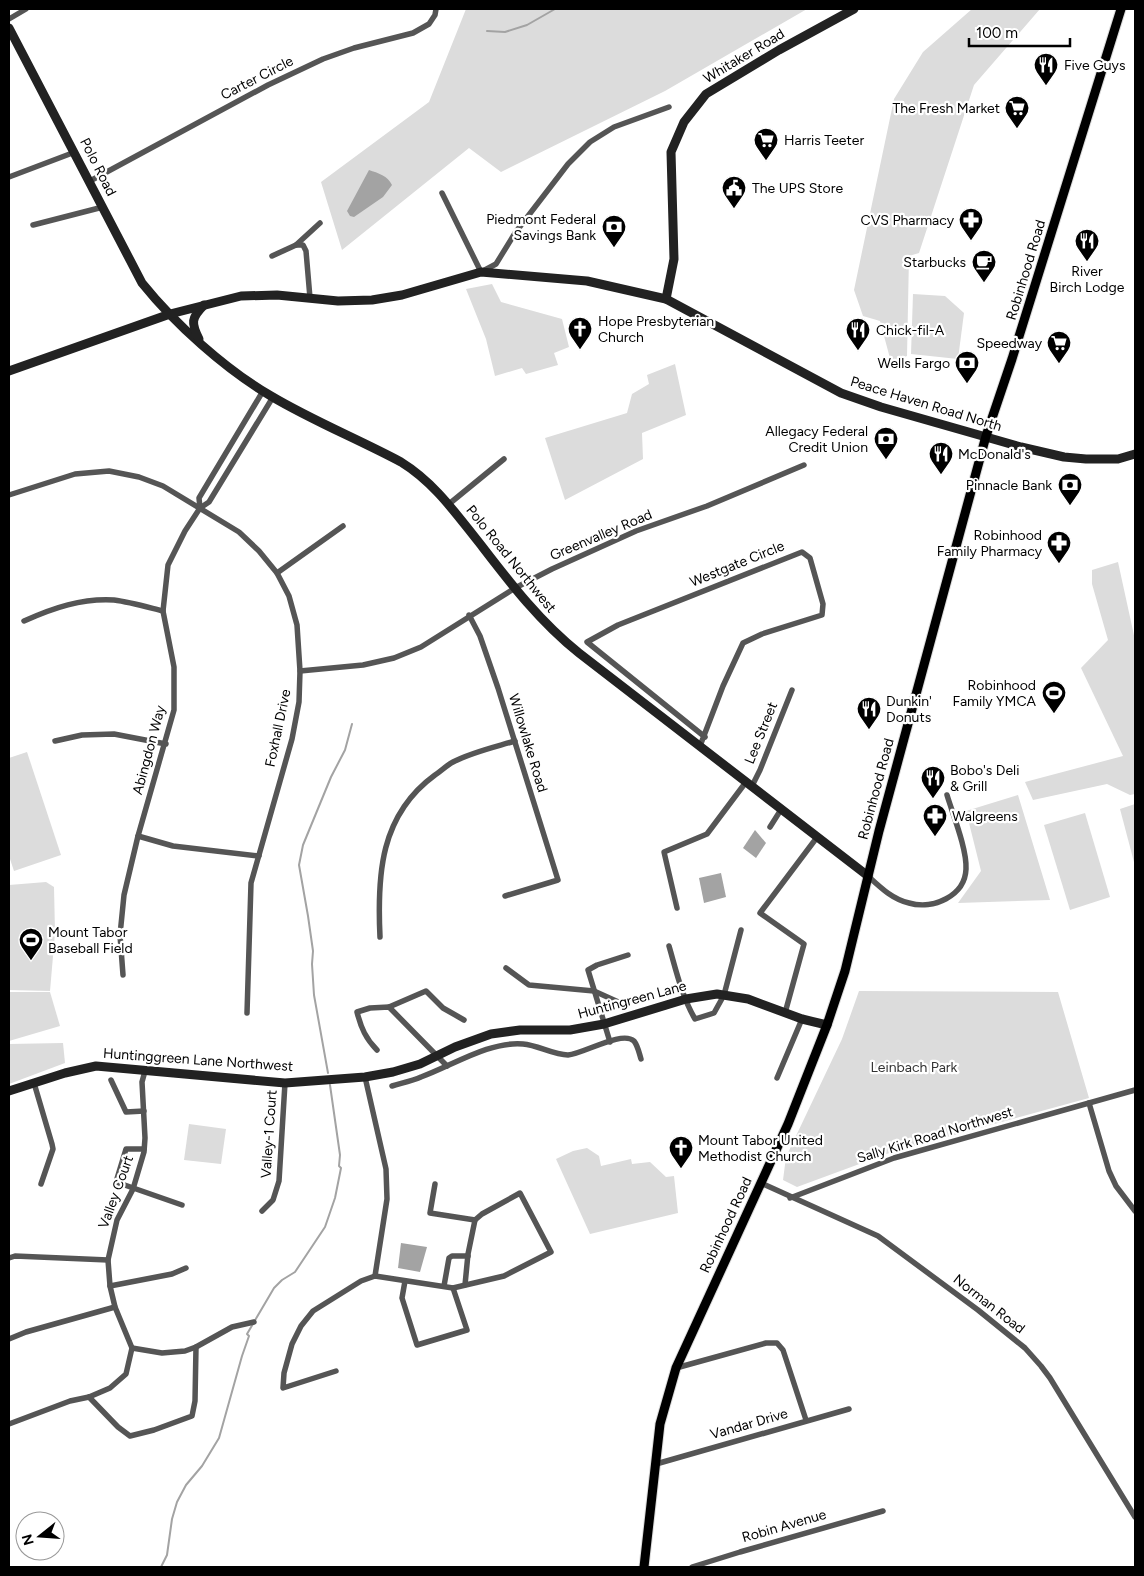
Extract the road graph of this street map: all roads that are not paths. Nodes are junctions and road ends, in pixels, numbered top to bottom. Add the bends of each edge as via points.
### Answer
1 (26, 9) edge
2 (436, 9) edge
3 (854, 9) edge
4 (1121, 9) edge
5 (9, 19) edge
6 (9, 28) edge
7 (668, 107) dead end
8 (75, 152) junction
9 (9, 177) edge
10 (90, 181) junction
11 (442, 193) dead end
12 (103, 207) junction
13 (320, 223) dead end
14 (33, 226) dead end
15 (296, 245) junction
16 (272, 256) dead end
17 (481, 272) junction
18 (310, 298) junction
19 (666, 299) junction
20 (205, 304) junction
21 (170, 314) junction
22 (200, 342) junction
23 (9, 371) edge
24 (263, 391) junction
25 (272, 397) junction
26 (986, 436) junction
27 (1135, 454) edge
28 (504, 459) dead end
29 (804, 465) dead end
30 (9, 495) edge
31 (449, 504) junction
32 (200, 508) junction
33 (343, 526) dead end
34 (277, 573) junction
35 (514, 588) junction
36 (163, 611) junction
37 (469, 615) junction
38 (24, 621) dead end
39 (587, 642) junction
40 (579, 652) junction
41 (300, 670) junction
42 (792, 690) dead end
43 (705, 737) junction
44 (55, 741) dead end
45 (515, 741) junction
46 (166, 744) junction
47 (700, 746) junction
48 (749, 784) junction
49 (947, 795) dead end
50 (782, 808) junction
51 (770, 827) dead end
52 (138, 836) junction
53 (818, 836) junction
54 (259, 856) junction
55 (868, 876) junction
56 (505, 896) dead end
57 (677, 908) dead end
58 (741, 930) dead end
59 (380, 937) dead end
60 (668, 946) dead end
61 (628, 955) dead end
62 (506, 968) dead end
63 (123, 976) dead end
64 (594, 991) junction
65 (724, 995) junction
66 (686, 999) junction
67 (625, 1005) dead end
68 (389, 1007) junction
69 (785, 1012) junction
70 (247, 1013) dead end
71 (802, 1018) junction
72 (464, 1020) dead end
73 (604, 1024) junction
74 (827, 1025) junction
75 (610, 1042) junction
76 (377, 1050) dead end
77 (437, 1056) junction
78 (641, 1059) dead end
79 (447, 1066) junction
80 (144, 1071) junction
81 (365, 1077) junction
82 (777, 1078) dead end
83 (111, 1080) dead end
84 (328, 1080) joint
85 (34, 1083) junction
86 (285, 1083) junction
87 (392, 1086) dead end
88 (9, 1090) edge
89 (1135, 1090) edge
90 (1089, 1103) junction
91 (144, 1111) junction
92 (144, 1149) junction
93 (761, 1183) junction
94 (41, 1184) dead end
95 (435, 1184) dead end
96 (133, 1189) junction
97 (790, 1198) junction
98 (182, 1206) dead end
99 (262, 1211) dead end
100 (1135, 1211) edge
101 (475, 1220) junction
102 (468, 1256) junction
103 (9, 1258) edge
104 (108, 1260) junction
105 (186, 1268) dead end
106 (375, 1276) junction
107 (406, 1280) junction
108 (465, 1285) junction
109 (110, 1286) junction
110 (444, 1286) junction
111 (453, 1288) junction
112 (115, 1308) junction
113 (254, 1322) dead end
114 (9, 1339) edge
115 (196, 1347) junction
116 (132, 1348) junction
117 (676, 1368) junction
118 (336, 1371) dead end
119 (89, 1397) junction
120 (849, 1409) dead end
121 (806, 1420) junction
122 (9, 1424) edge
123 (656, 1464) junction
124 (883, 1511) dead end
125 (1135, 1518) edge
126 (644, 1567) edge
127 (692, 1567) edge

1 - 5 street
2 - 10 street, Carter Circle via 429,24 413,33 323,59
3 - 19 street, Whitaker Road via 706,94 684,122 671,152 674,259
4 - 26 main road, Robinhood Road
6 - 8 street, Polo Road
7 - 17 street via 614,127 590,142 568,164 515,233 496,264
8 - 9 street
8 - 10 street, Polo Road
10 - 12 street, Polo Road
11 - 17 street
12 - 14 street
12 - 21 street, Polo Road via 142,283
13 - 15 street
15 - 16 street
15 - 18 street via 305,248
17 - 18 street, Peace Haven Road North via 402,295 372,300
17 - 19 street, Peace Haven Road North via 587,282
18 - 20 street, Peace Haven Road North via 241,296
19 - 26 street, Peace Haven Road North via 841,393
20 - 21 street, Peace Haven Road North
20 - 22 street via 193,322
21 - 22 street, Polo Road Northwest
21 - 23 street, Peace Haven Road North
22 - 24 street, Polo Road Northwest
24 - 25 street, Polo Road Northwest
24 - 32 street, Abingdon Way via 199,498
25 - 31 street, Polo Road Northwest via 401,462 426,480
25 - 32 street, Abingdon Way via 209,502
26 - 27 street, Peace Haven Road North via 1064,457 1118,459
26 - 55 main road, Robinhood Road
28 - 31 street
29 - 35 street, Greenvalley Road via 707,506 636,531
30 - 32 street, Foxhall Drive via 75,474 109,472 139,477 163,486
31 - 35 street, Polo Road Northwest
32 - 34 street, Foxhall Drive via 239,532
32 - 36 street, Abingdon Way via 168,564
33 - 34 street
34 - 41 street, Foxhall Drive via 289,596 297,625
35 - 37 street, Greenvalley Road
35 - 40 street, Polo Road Northwest via 544,622
36 - 38 street via 114,600 81,601
36 - 46 street, Abingdon Way via 174,667 174,710
37 - 41 street, Greenvalley Road via 421,647 394,658 363,665
37 - 45 street, Willowlake Road via 480,636
39 - 40 street
39 - 43 street
39 - 43 street, Westgate Circle via 618,625 802,552 810,558 823,604 822,614 743,643
40 - 47 street, Polo Road Northwest
41 - 54 street, Foxhall Drive via 299,702 292,739
42 - 48 street, Lee Street via 760,770
43 - 47 street, Westgate Circle
44 - 46 street via 82,735 114,734
45 - 56 street, Willowlake Road via 558,880
45 - 59 street via 453,762 421,785 405,804 391,828 385,849 378,898
46 - 52 street, Abingdon Way
47 - 48 street, Polo Road Northwest
48 - 50 street, Polo Road Northwest
48 - 57 street, Lee Street via 707,834 664,852
49 - 55 street via 966,862 963,883 953,895 933,903 908,903 881,889
50 - 51 street
50 - 53 street, Polo Road Northwest
52 - 54 street via 173,846
52 - 63 street, Abingdon Way via 124,895 120,936
53 - 55 street, Polo Road Northwest
53 - 69 street via 760,913 804,944
54 - 70 street, Foxhall Drive via 251,883
55 - 74 main road, Robinhood Road via 845,971
58 - 65 street
60 - 66 street
61 - 64 street via 588,970
62 - 64 street via 529,985
64 - 67 street
64 - 73 street
65 - 66 street, Huntingreen Lane
65 - 66 street via 714,1013 695,1019
65 - 69 street, Huntingreen Lane via 748,999
66 - 73 street, Huntingreen Lane
68 - 72 street via 426,991 443,1008
68 - 76 street via 357,1012 360,1026
68 - 77 street
69 - 71 street, Huntingreen Lane
71 - 74 street, Huntingreen Lane
71 - 82 street
73 - 75 street
73 - 77 street, Huntingreen Lane via 570,1030 520,1030 491,1034
74 - 93 main road, Robinhood Road
75 - 78 street via 629,1038 638,1047
75 - 79 street via 569,1055 523,1044 508,1045 474,1054
77 - 79 street
77 - 81 street, Huntingreen Lane via 393,1072
79 - 87 street
80 - 85 street, Huntinggreen Lane Northwest via 96,1066
80 - 86 street, Huntinggreen Lane Northwest
80 - 91 street, Valley Court
81 - 84 street, Huntingreen Lane
81 - 106 street via 386,1169 387,1199
83 - 91 street via 126,1112
84 - 86 street, Huntinggreen Lane Northwest
85 - 88 street, Huntinggreen Lane Northwest
85 - 94 street via 53,1149
86 - 99 street, Valley-1 Court via 279,1181 273,1200
89 - 90 street, Sally Kirk Road Northwest
90 - 97 street, Sally Kirk Road Northwest via 894,1158
90 - 100 street via 1116,1186
91 - 92 street, Valley Court
92 - 96 street, Valley Court
92 - 96 street via 126,1149 116,1182
93 - 97 street, Norman Road
93 - 117 main road, Robinhood Road
95 - 101 street via 430,1213
96 - 98 street
96 - 104 street, Valley Court via 117,1220
97 - 125 street, Norman Road via 878,1236 1025,1348 1050,1378
101 - 102 street
101 - 108 street via 520,1193 552,1252 504,1276
102 - 108 street
102 - 110 street via 449,1258
103 - 104 street
104 - 109 street, Valley Court
105 - 109 street via 172,1274
106 - 107 street
106 - 118 street via 361,1281 314,1311 301,1326 290,1351 283,1388
107 - 110 street
107 - 111 street via 402,1298 417,1345 467,1330
108 - 111 street
109 - 112 street, Valley Court
110 - 111 street
112 - 114 street
112 - 116 street, Valley Court
113 - 115 street via 232,1327
115 - 116 street via 173,1353
115 - 119 street via 192,1416 130,1436
116 - 119 street via 126,1374 110,1388
117 - 121 street via 766,1343 777,1343 783,1350
117 - 123 main road, Robinhood Road via 660,1424
119 - 122 street
120 - 121 street, Vandar Drive
121 - 123 street, Vandar Drive
123 - 126 main road, Robinhood Road
124 - 127 street, Robin Avenue

